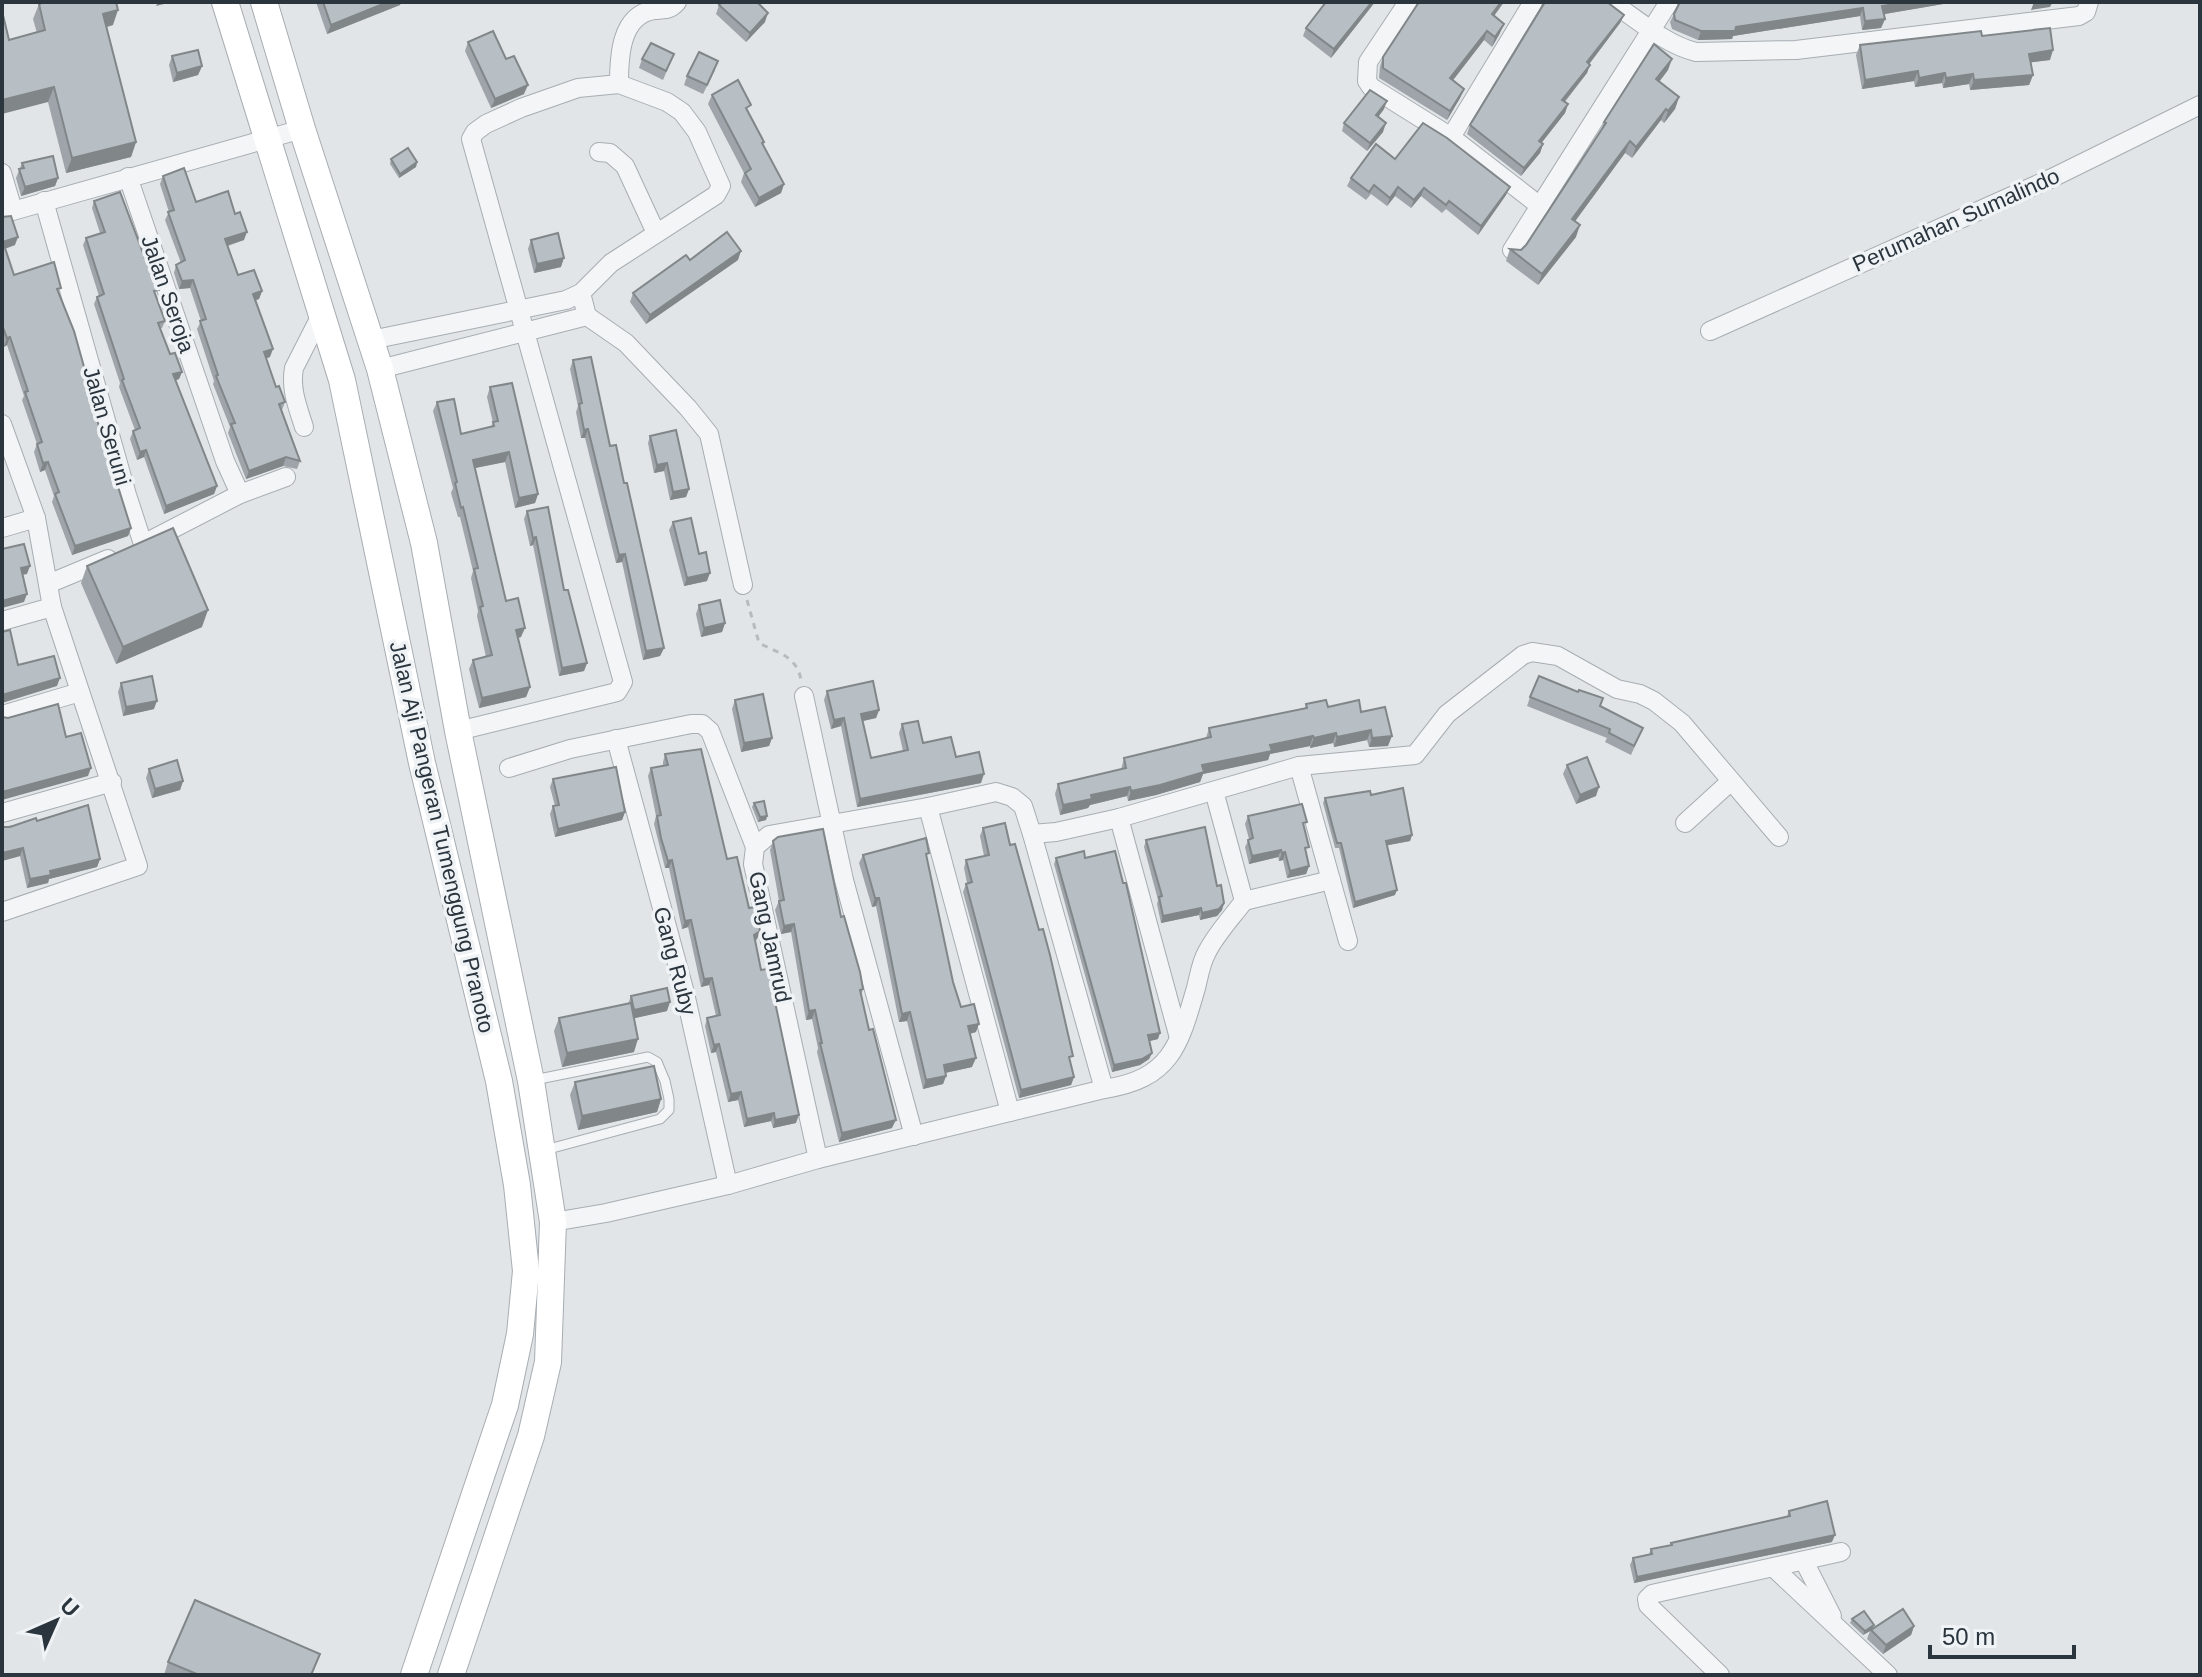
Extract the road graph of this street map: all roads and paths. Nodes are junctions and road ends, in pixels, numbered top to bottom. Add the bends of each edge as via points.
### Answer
1 (225, 2) edge
2 (264, 2) edge
3 (677, 2) edge
4 (1408, 2) edge
5 (1533, 2) edge
6 (1611, 2) edge
7 (1669, 2) edge
8 (2089, 2) edge
9 (1650, 29) junction
10 (619, 84) junction
11 (2200, 105) edge
12 (302, 129) junction
13 (1451, 137) junction
14 (269, 139) junction
15 (599, 152) dead end
16 (2, 173) edge
17 (128, 177) junction
18 (44, 201) junction
19 (1540, 206) junction
20 (8, 212) edge
21 (656, 233) junction
22 (1512, 250) edge
23 (581, 293) junction
24 (520, 308) junction
25 (322, 313) junction
26 (587, 316) junction
27 (1710, 331) dead end
28 (526, 333) junction
29 (371, 340) junction
30 (380, 369) junction
31 (2, 426) edge
32 (304, 427) dead end
33 (286, 477) dead end
34 (240, 494) junction
35 (36, 518) junction
36 (2, 528) edge
37 (143, 544) junction
38 (48, 584) junction
39 (743, 585) joint
40 (52, 607) junction
41 (2, 621) edge
42 (80, 692) junction
43 (804, 696) joint
44 (2, 715) edge
45 (458, 731) junction
46 (616, 739) junction
47 (1299, 766) junction
48 (509, 768) dead end
49 (1731, 781) junction
50 (112, 782) junction
51 (1214, 791) junction
52 (928, 807) junction
53 (2, 813) edge
54 (1119, 818) junction
55 (832, 823) junction
56 (1685, 823) dead end
57 (1032, 834) junction
58 (1779, 837) dead end
59 (755, 847) junction
60 (1331, 880) junction
61 (1244, 901) junction
62 (2, 912) edge
63 (1348, 941) dead end
64 (1179, 1038) junction
65 (531, 1081) junction
66 (1104, 1089) junction
67 (1010, 1112) junction
68 (914, 1136) junction
69 (542, 1151) junction
70 (818, 1159) junction
71 (728, 1185) junction
72 (553, 1222) junction
73 (1841, 1552) dead end
74 (1804, 1561) junction
75 (1775, 1569) junction
76 (1837, 1627) junction
77 (414, 1675) edge
78 (451, 1675) edge
79 (1720, 1675) edge
80 (1888, 1675) edge

1 - 14 main road, Jalan Aji Pangeran Tumenggung Pranoto
2 - 12 main road, Jalan Aji Pangeran Tumenggung Pranoto
3 - 10 street via 666,10 652,10 630,26 621,42
4 - 13 street via 1368,62 1367,81
5 - 13 street
6 - 9 street
7 - 9 street
8 - 9 street via 2079,16 1796,50 1696,52
9 - 19 street
10 - 21 street via 682,112 721,186 716,195
10 - 24 street via 578,88 521,108 486,124 471,139
11 - 27 street, Perumahan Sumalindo via 2052,178
12 - 14 street
12 - 29 main road, Jalan Aji Pangeran Tumenggung Pranoto
13 - 19 street
14 - 17 street
14 - 25 main road, Jalan Aji Pangeran Tumenggung Pranoto
15 - 21 street via 610,153 625,166
16 - 20 street
17 - 18 street
17 - 34 street, Jalan Seroja
18 - 20 street
18 - 37 street, Jalan Seruni
19 - 22 street
21 - 23 street via 611,263
23 - 24 street
23 - 26 street
24 - 28 street
24 - 29 street
25 - 32 street via 292,376
25 - 77 main road, Jalan Aji Pangeran Tumenggung Pranoto via 342,380 422,763 499,1081 526,1271 505,1405
26 - 28 street
26 - 39 street via 626,343 709,434
28 - 30 street
28 - 45 street via 623,682 617,692
29 - 30 main road, Jalan Aji Pangeran Tumenggung Pranoto
30 - 45 main road, Jalan Aji Pangeran Tumenggung Pranoto via 424,543
31 - 35 street
33 - 34 street
34 - 37 street
35 - 36 street
35 - 38 street
37 - 38 street
38 - 40 street
39 - 43 path via 759,643 788,655 799,669
40 - 41 street
40 - 42 street
42 - 44 street
42 - 50 street
43 - 55 street
45 - 65 main road, Jalan Aji Pangeran Tumenggung Pranoto
46 - 48 street
46 - 59 street, Gang Jamrud via 702,724 710,731
46 - 71 street, Gang Ruby via 684,989
47 - 49 street via 1415,755 1447,714 1532,652 1558,656 1617,689 1654,701 1682,723
47 - 51 street
47 - 60 street
49 - 56 street
49 - 58 street
50 - 53 street
50 - 62 street via 138,866
51 - 54 street
51 - 61 street
52 - 55 street
52 - 57 street via 996,792 1023,806
52 - 67 street
54 - 57 street
54 - 64 street
55 - 59 street via 769,835
55 - 68 street
57 - 66 street
59 - 70 street, Gang Jamrud via 753,864
60 - 61 street
60 - 63 street
61 - 64 street via 1206,952
64 - 66 street via 1160,1069 1131,1085
65 - 69 main road, Jalan Aji Pangeran Tumenggung Pranoto
65 - 69 lane via 648,1057 660,1068 669,1099 669,1110 660,1119
66 - 67 street
67 - 68 street
68 - 70 street
69 - 72 main road, Jalan Aji Pangeran Tumenggung Pranoto
70 - 71 street
71 - 72 street
72 - 78 main road, Jalan Aji Pangeran Tumenggung Pranoto via 548,1362 531,1436
73 - 74 street
74 - 75 street
74 - 76 street
75 - 76 street
75 - 79 street via 1647,1599
76 - 80 street

